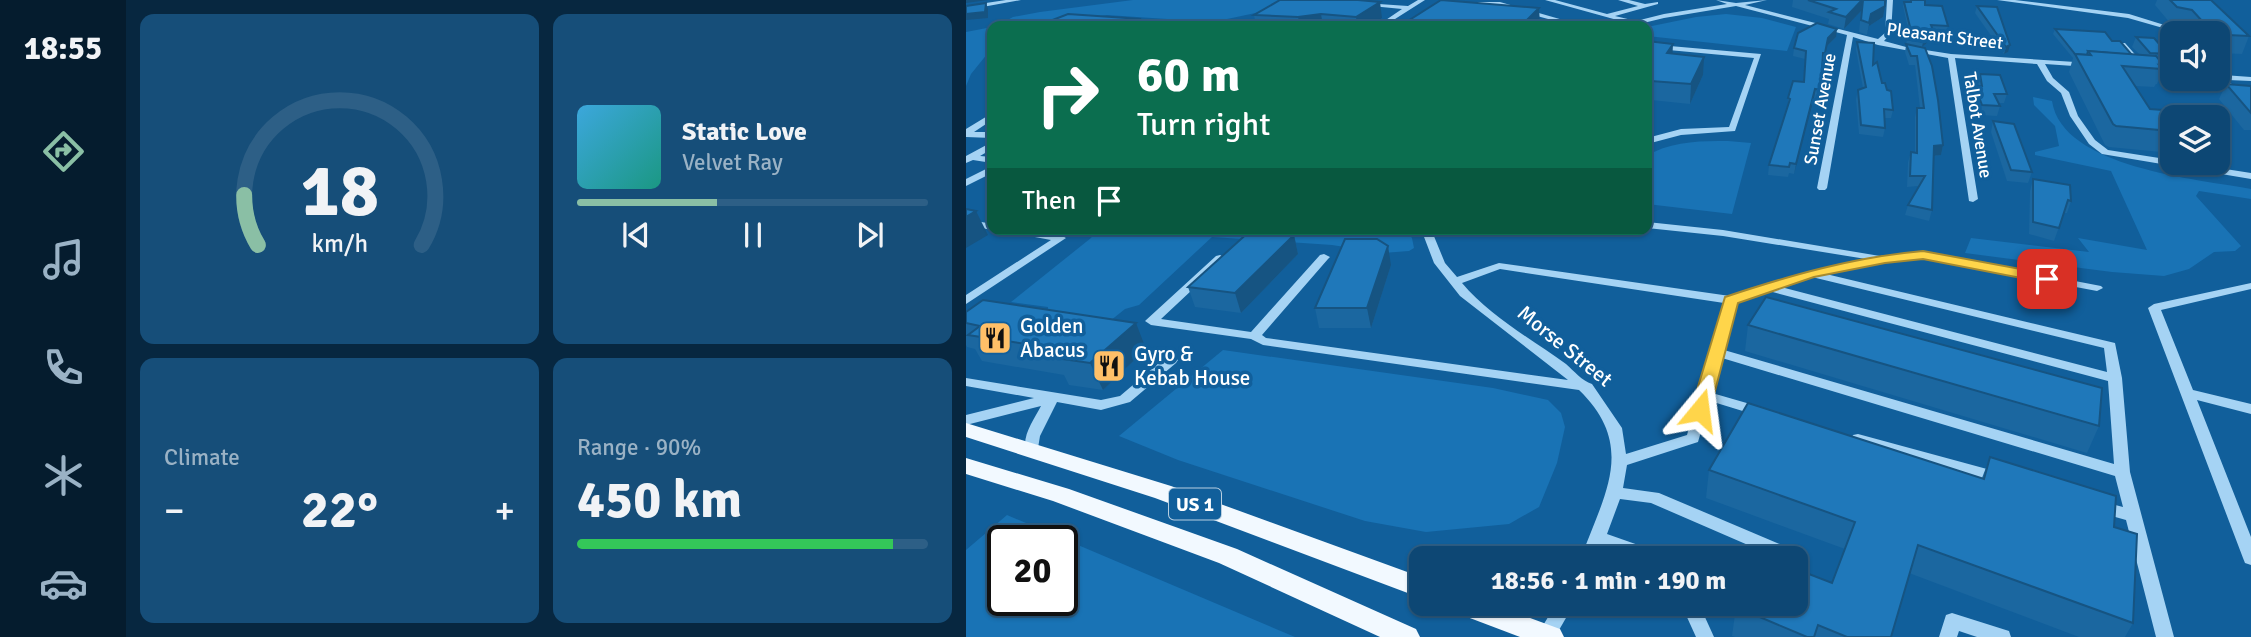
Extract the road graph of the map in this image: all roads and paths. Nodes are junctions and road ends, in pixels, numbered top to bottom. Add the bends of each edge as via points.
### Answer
1 (1018, 0) edge
2 (1422, 0) edge
3 (1548, 0) edge
4 (1621, 0) edge
5 (1719, 0) edge
6 (1765, 0) edge
7 (2000, 0) edge
8 (1657, 1) edge
9 (1890, 3) edge
10 (1451, 4) edge
11 (1360, 5) edge
12 (1643, 5) junction
13 (1741, 5) junction
14 (1877, 6) edge
15 (966, 8) edge
16 (1409, 8) junction
17 (1274, 11) edge
18 (1678, 14) junction
19 (1607, 16) junction
20 (1256, 21) edge
21 (1388, 21) edge
22 (1563, 21) edge
23 (1627, 21) edge
24 (1645, 21) edge
25 (2160, 25) edge
26 (1850, 35) junction
27 (1878, 43) junction
28 (2123, 44) edge
29 (1652, 46) edge
30 (1692, 50) junction
31 (1758, 56) joint
32 (1951, 56) junction
33 (1686, 59) edge
34 (2040, 61) junction
35 (2101, 66) edge
36 (2136, 69) edge
37 (2147, 70) junction
38 (2160, 71) edge
39 (2230, 77) edge
40 (2251, 79) edge
41 (2230, 87) edge
42 (2251, 93) edge
43 (987, 120) edge
44 (966, 134) edge
45 (987, 135) edge
46 (1652, 140) edge
47 (987, 148) edge
48 (969, 158) edge
49 (987, 160) edge
50 (987, 172) edge
51 (2251, 176) edge
52 (966, 183) edge
53 (1822, 188) dead end
54 (1973, 199) dead end
55 (966, 222) edge
56 (987, 226) edge
57 (1652, 226) edge
58 (1043, 235) edge
59 (1428, 235) edge
60 (1324, 257) dead end
61 (1220, 258) edge
62 (1885, 258) junction
63 (1810, 274) junction
64 (1454, 282) junction
65 (2251, 286) edge
66 (1769, 288) junction
67 (2097, 288) dead end
68 (966, 300) edge
69 (1731, 300) junction
70 (1258, 338) junction
71 (1717, 352) junction
72 (1171, 360) dead end
73 (2115, 378) junction
74 (966, 382) edge
75 (1587, 387) junction
76 (2187, 393) junction
77 (1705, 395) junction
78 (1052, 398) junction
79 (2251, 409) edge
80 (1772, 414) edge
81 (966, 420) edge
82 (966, 430) edge
83 (1839, 433) edge
84 (1032, 450) junction
85 (1621, 461) junction
86 (966, 466) edge
87 (2122, 472) junction
88 (2013, 482) edge
89 (1615, 494) junction
90 (2080, 501) edge
91 (2134, 516) junction
92 (1597, 537) junction
93 (1594, 546) edge
94 (1622, 546) edge
95 (1766, 546) edge
96 (2251, 558) edge
97 (1409, 584) edge
98 (1494, 616) edge
99 (1559, 616) edge
100 (1695, 616) edge
101 (1548, 636) edge
102 (1408, 637) edge
103 (1705, 637) edge
104 (1948, 637) edge
105 (2002, 637) edge
106 (2165, 637) edge

1 - 15 street
2 - 16 street
3 - 19 street
4 - 12 street
5 - 13 street, Pleasant Street
6 - 13 street
7 - 25 street via 2129,16
8 - 12 street
8 - 18 street
9 - 14 street
9 - 27 street via 1888,33
10 - 22 street via 1500,4
11 - 16 street
12 - 19 street
13 - 18 street
13 - 26 street, Pleasant Street
16 - 21 street
17 - 20 street
18 - 24 street
19 - 23 street
26 - 27 street, Pleasant Street
26 - 53 street, Sunset Avenue
27 - 32 street, Pleasant Street
28 - 37 street
29 - 30 street
30 - 31 street
30 - 33 street
31 - 46 street via 1732,129 1681,132
32 - 34 street, Pleasant Street
32 - 54 street, Talbot Avenue
34 - 35 street, Pleasant Street
34 - 51 street via 2050,79 2065,92 2092,142 2105,152
36 - 37 street
37 - 38 street
39 - 40 street
41 - 42 street
43 - 44 street
44 - 45 street
47 - 48 street
48 - 49 street
50 - 52 street
55 - 56 street
57 - 62 street
58 - 68 street via 1061,238
59 - 64 street, Morse Street via 1434,255
60 - 70 street
61 - 70 street via 1152,321
62 - 63 street
62 - 67 street via 1923,255
63 - 66 street
63 - 73 street via 2110,346
64 - 69 street via 1499,266
64 - 75 street, Morse Street via 1499,322
65 - 76 street via 2154,308
66 - 69 street
66 - 73 street
69 - 71 street
70 - 75 street
71 - 77 street
71 - 87 street
72 - 78 street via 1125,399 1113,403
73 - 87 street
74 - 78 street
75 - 85 street, Morse Street via 1609,413 1619,435
76 - 79 street
76 - 96 street
77 - 80 street
77 - 85 street via 1693,438
78 - 81 street
78 - 84 street via 1033,436
82 - 84 main road, US 1
83 - 88 street
84 - 97 main road, US 1 via 1163,492
85 - 89 street, Morse Street
86 - 102 main road, US 1 via 1228,556
87 - 91 street
89 - 92 street, Morse Street
89 - 95 street via 1653,498
90 - 91 street
91 - 106 street
92 - 93 street, Morse Street
92 - 94 street
98 - 101 main road
99 - 101 street
100 - 103 street
104 - 105 street via 1952,621

